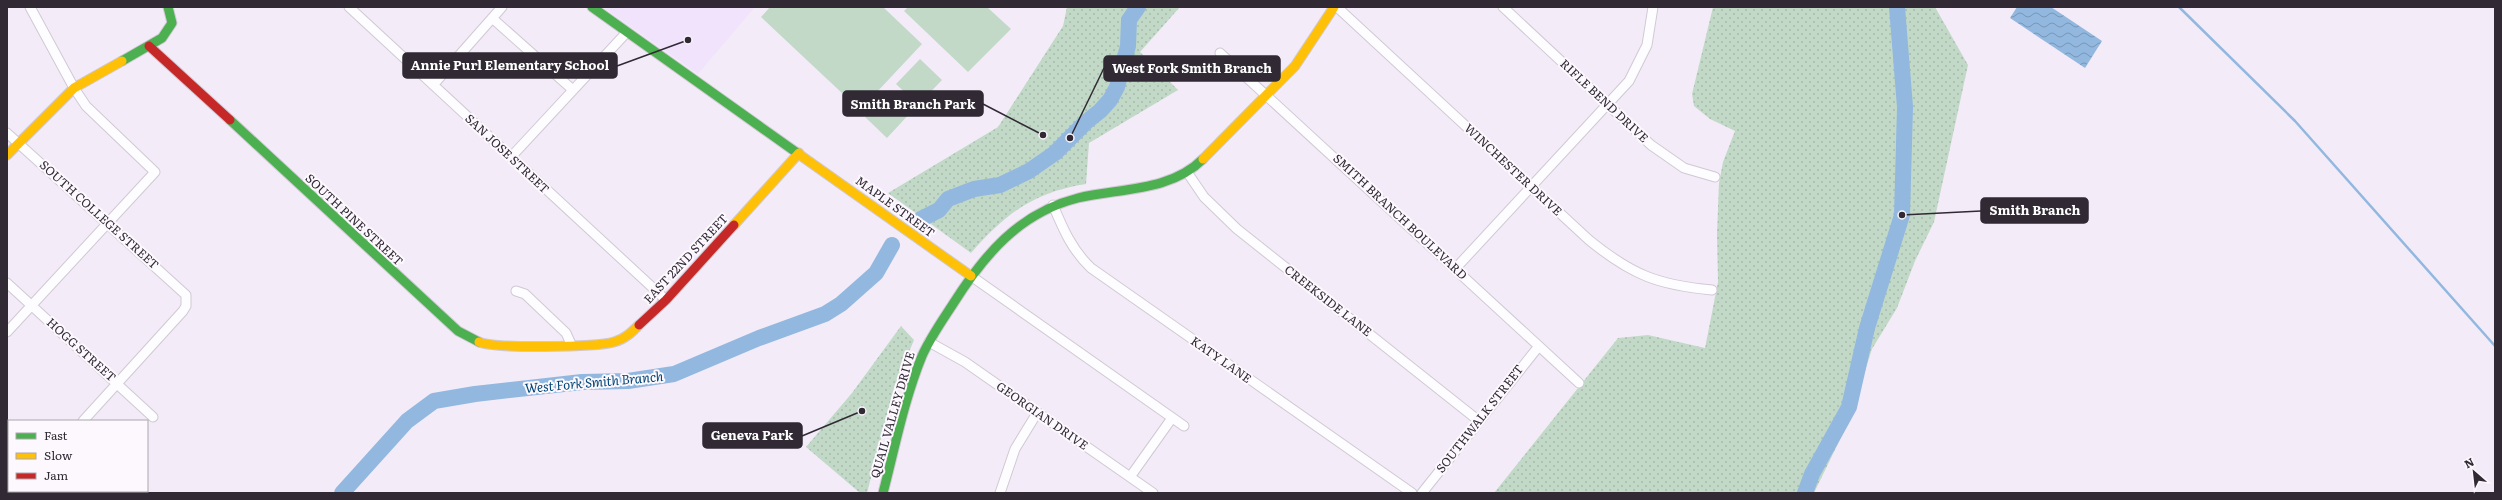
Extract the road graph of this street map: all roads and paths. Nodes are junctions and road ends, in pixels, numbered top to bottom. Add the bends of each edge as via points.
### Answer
1 (30, 7) edge
2 (168, 7) edge
3 (349, 7) edge
4 (502, 7) edge
5 (592, 7) edge
6 (1334, 7) edge
7 (1337, 7) edge
8 (1503, 7) edge
9 (1653, 7) edge
10 (492, 18) junction
11 (627, 32) junction
12 (149, 46) junction
13 (1220, 53) dead end
14 (433, 85) junction
15 (74, 88) junction
16 (573, 90) junction
17 (1267, 95) junction
18 (1609, 104) junction
19 (7, 133) edge
20 (19, 142) junction
21 (799, 153) junction
22 (7, 156) edge
23 (511, 158) junction
24 (1187, 172) junction
25 (1715, 177) dead end
26 (1531, 186) junction
27 (1053, 205) junction
28 (108, 223) junction
29 (1455, 269) junction
30 (971, 276) junction
31 (7, 283) edge
32 (1712, 290) dead end
33 (516, 291) dead end
34 (666, 300) junction
35 (32, 306) junction
36 (7, 332) edge
37 (930, 342) junction
38 (571, 344) junction
39 (1539, 346) junction
40 (1579, 383) dead end
41 (118, 384) junction
42 (1037, 413) junction
43 (153, 417) dead end
44 (1172, 418) junction
45 (84, 420) edge
46 (1479, 421) junction
47 (1184, 426) dead end
48 (1130, 477) junction
49 (883, 493) edge
50 (1000, 493) edge
51 (1153, 493) edge
52 (1412, 493) edge
53 (1422, 493) edge

1 - 15 street
2 - 12 street via 172,23 162,38
3 - 14 street, SAN JOSE STREET
4 - 10 street
5 - 11 street, MAPLE STREET
6 - 17 street, QUAIL VALLEY DRIVE via 1295,66
7 - 26 street, WINCHESTER DRIVE
8 - 18 street, RIFLE BEND DRIVE
9 - 18 street via 1651,30 1642,57 1629,81
10 - 14 street
10 - 16 street
11 - 16 street
11 - 21 street, MAPLE STREET
12 - 15 street
12 - 38 street, SOUTH PINE STREET via 458,332 482,343 502,346
13 - 17 street, SMITH BRANCH BOULEVARD
14 - 23 street, SAN JOSE STREET
15 - 20 street
15 - 28 street via 94,114 155,172
16 - 23 street
17 - 24 street, QUAIL VALLEY DRIVE
17 - 29 street, SMITH BRANCH BOULEVARD
18 - 25 street, RIFLE BEND DRIVE via 1650,145 1668,158 1684,168
18 - 26 street
19 - 20 street, SOUTH COLLEGE STREET
20 - 22 street
20 - 28 street, SOUTH COLLEGE STREET
21 - 30 street, MAPLE STREET
21 - 34 street, EAST 22ND STREET
23 - 34 street, SAN JOSE STREET
24 - 27 street, QUAIL VALLEY DRIVE via 1171,181 1137,190
24 - 46 street, CREEKSIDE LANE via 1204,197 1237,229
26 - 29 street
26 - 32 street, WINCHESTER DRIVE via 1589,240 1622,266 1675,286
27 - 30 street, QUAIL VALLEY DRIVE via 1014,228 999,241
27 - 52 street, KATY LANE via 1069,242 1078,256 1091,268
28 - 35 street
28 - 41 street, SOUTH COLLEGE STREET via 181,289 187,300 183,311
29 - 39 street, SMITH BRANCH BOULEVARD
30 - 37 street, QUAIL VALLEY DRIVE
30 - 44 street, MAPLE STREET
31 - 35 street, HOGG STREET
33 - 38 street via 525,294 566,333
34 - 38 street, EAST 22ND STREET via 636,330 615,342
35 - 36 street
35 - 41 street, HOGG STREET
37 - 42 street, GEORGIAN DRIVE via 965,362
37 - 49 street, QUAIL VALLEY DRIVE via 920,363 908,401
39 - 40 street, SMITH BRANCH BOULEVARD
39 - 46 street, SOUTHWALK STREET
41 - 43 street, HOGG STREET
41 - 45 street
42 - 48 street, GEORGIAN DRIVE
42 - 50 street via 1015,449
44 - 47 street, MAPLE STREET
44 - 48 street
46 - 53 street, SOUTHWALK STREET
48 - 51 street, GEORGIAN DRIVE

